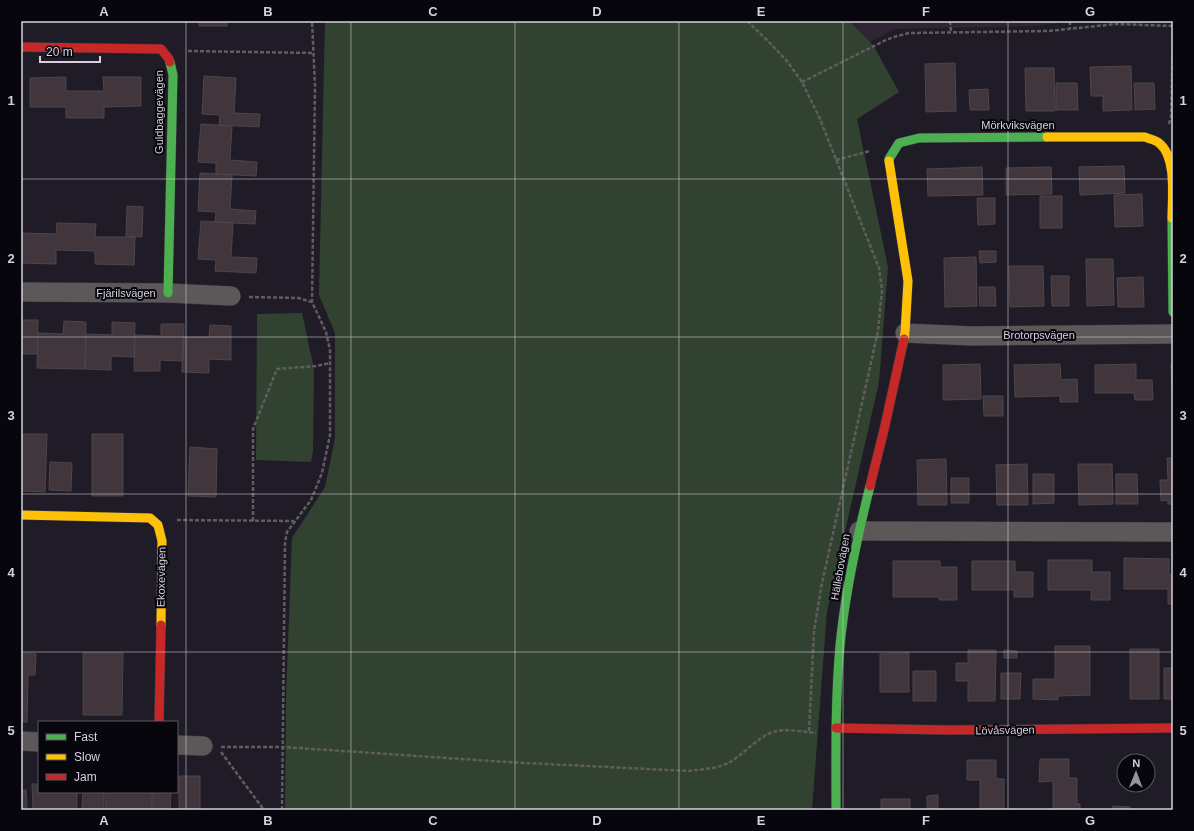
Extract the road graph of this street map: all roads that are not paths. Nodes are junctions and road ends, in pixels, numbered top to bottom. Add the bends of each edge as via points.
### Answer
1 (21, 47) edge
2 (21, 292) edge
3 (168, 293) junction
4 (231, 296) road end
5 (1173, 312) edge
6 (905, 333) junction
7 (1173, 334) edge
8 (21, 514) edge
9 (859, 531) junction
10 (1173, 532) edge
11 (159, 721) edge
12 (836, 728) junction
13 (1173, 728) edge
14 (21, 741) edge
15 (38, 742) edge
16 (178, 745) edge
17 (210, 747) road end
18 (836, 810) edge

1 - 3 street, Guldbaggevägen via 162,50 169,59 173,75
2 - 3 street, Fjärilsvägen
3 - 4 street, Fjärilsvägen
5 - 6 street, Mörkviksvägen via 1172,177 1168,154 1159,142 1145,137 919,138 899,143 889,158 908,281
6 - 7 street, Brotorpsvägen via 972,336
6 - 9 street, Hällebovägen
8 - 11 street, Ekoxevägen via 150,518 158,525 162,541
9 - 10 street
9 - 12 street, Hällebovägen via 840,646
12 - 13 street, Lövåsvägen
12 - 18 street, Hällebovägen
14 - 15 street
16 - 17 street

